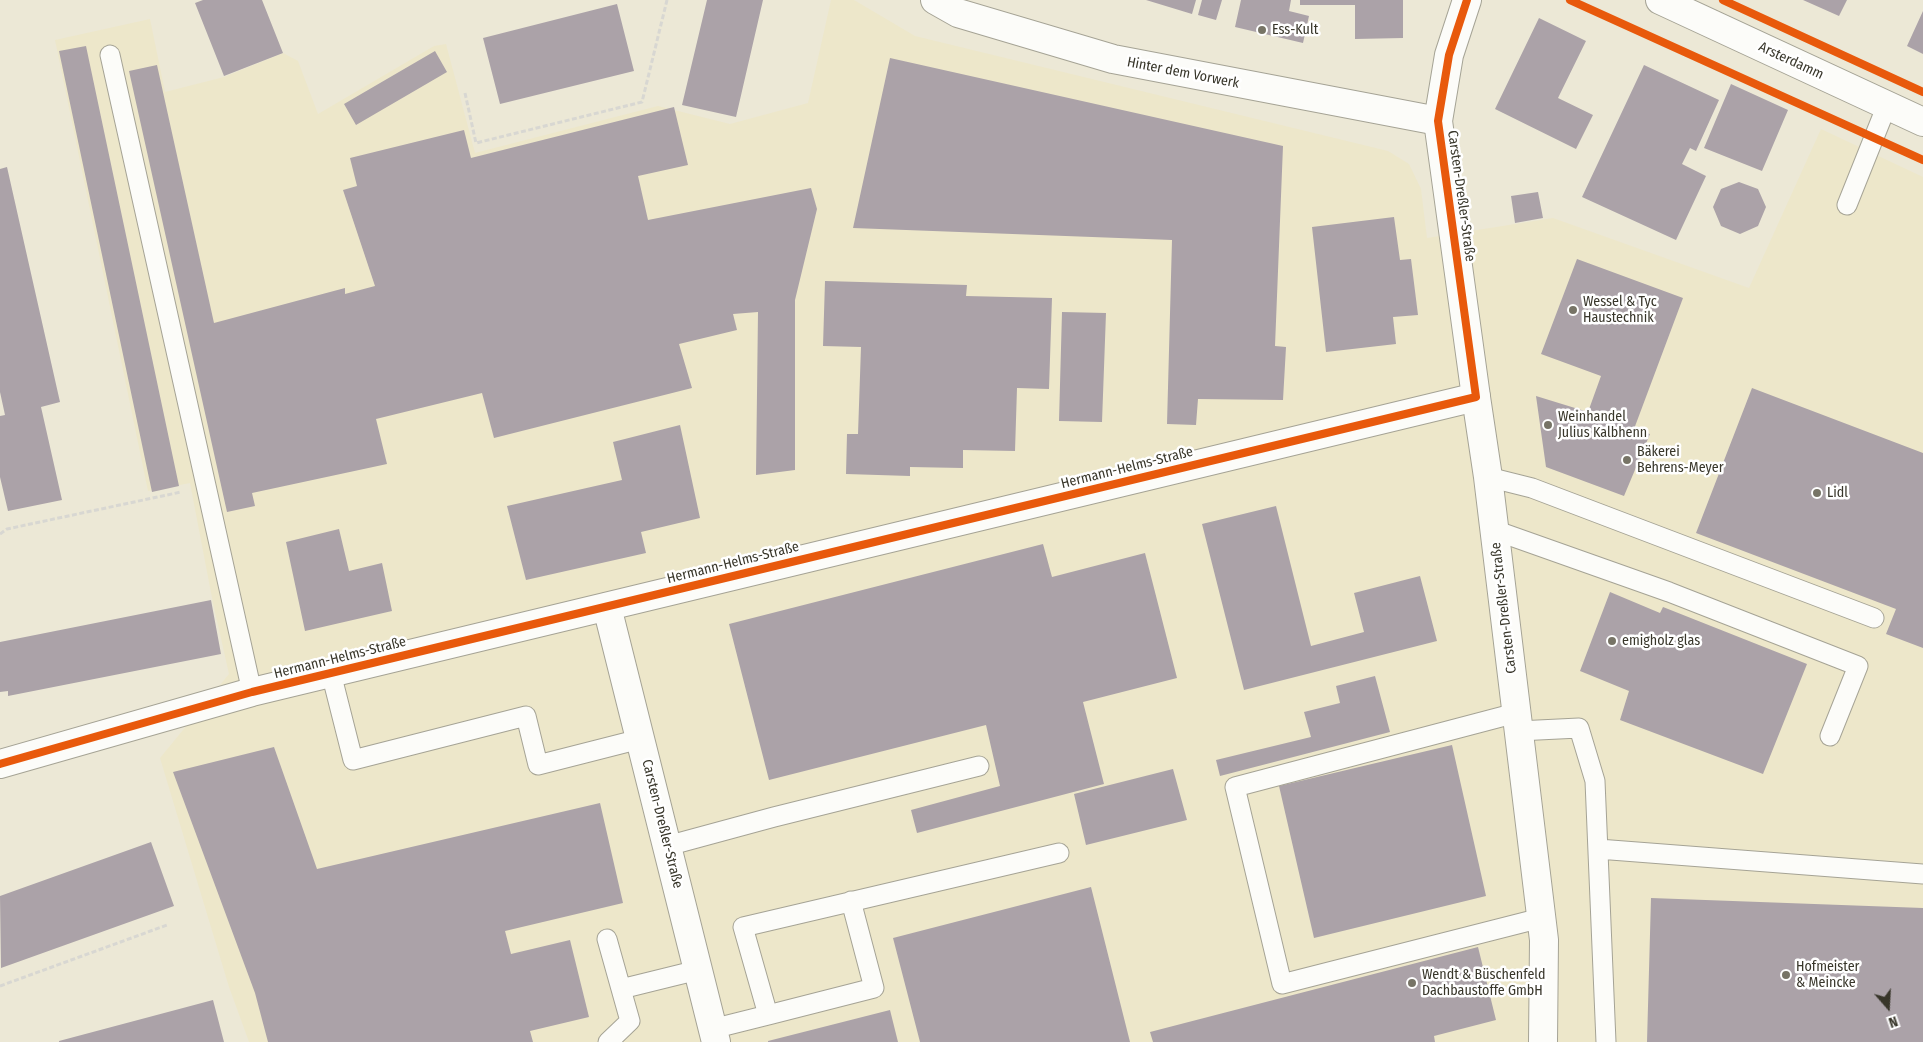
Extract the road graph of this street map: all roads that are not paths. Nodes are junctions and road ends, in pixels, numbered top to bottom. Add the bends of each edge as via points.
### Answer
1 (935, 0) edge
2 (1467, 0) edge
3 (1660, 0) edge
4 (110, 55) dead end
5 (1887, 105) junction
6 (1438, 121) junction
7 (1923, 122) edge
8 (1847, 205) dead end
9 (1476, 397) junction
10 (1488, 477) junction
11 (1494, 530) junction
12 (607, 607) junction
13 (1874, 618) dead end
14 (330, 673) junction
15 (252, 692) junction
16 (1517, 722) junction
17 (1830, 736) dead end
18 (640, 739) junction
19 (0, 764) edge
20 (979, 766) dead end
21 (667, 846) junction
22 (1598, 848) junction
23 (1059, 853) dead end
24 (1923, 874) edge
25 (851, 901) junction
26 (1541, 918) junction
27 (607, 939) dead end
28 (698, 970) junction
29 (621, 989) junction
30 (768, 1015) junction
31 (714, 1036) edge
32 (608, 1042) edge
33 (1543, 1042) edge
34 (1606, 1042) edge

1 - 6 street, Hinter dem Vorwerk via 958,13 1113,59
2 - 6 street, Carsten-Dreßler-Straße via 1449,55
3 - 5 street, Arsterdamm
4 - 15 lane
5 - 7 street, Arsterdamm
5 - 8 lane
6 - 9 street, Carsten-Dreßler-Straße
9 - 10 street, Carsten-Dreßler-Straße
9 - 12 street, Hermann-Helms-Straße
10 - 11 street, Carsten-Dreßler-Straße
10 - 13 lane via 1532,488
11 - 16 street, Carsten-Dreßler-Straße
11 - 17 lane via 1669,592 1858,666
12 - 14 street, Hermann-Helms-Straße
12 - 18 street, Carsten-Dreßler-Straße
14 - 15 street, Hermann-Helms-Straße
14 - 18 lane via 353,760 526,716 538,766
15 - 19 street, Hermann-Helms-Straße
16 - 22 lane via 1579,728 1595,781
16 - 26 street, Carsten-Dreßler-Straße
16 - 26 lane via 1235,787 1282,984
18 - 21 street, Carsten-Dreßler-Straße
20 - 21 lane
21 - 28 street, Carsten-Dreßler-Straße
22 - 24 lane
22 - 34 lane
23 - 25 lane
25 - 30 lane via 874,988
25 - 30 lane via 743,927
26 - 33 street, Carsten-Dreßler-Straße via 1544,940
27 - 29 lane
28 - 29 lane
28 - 31 street, Carsten-Dreßler-Straße
29 - 32 lane via 630,1021
30 - 31 lane

